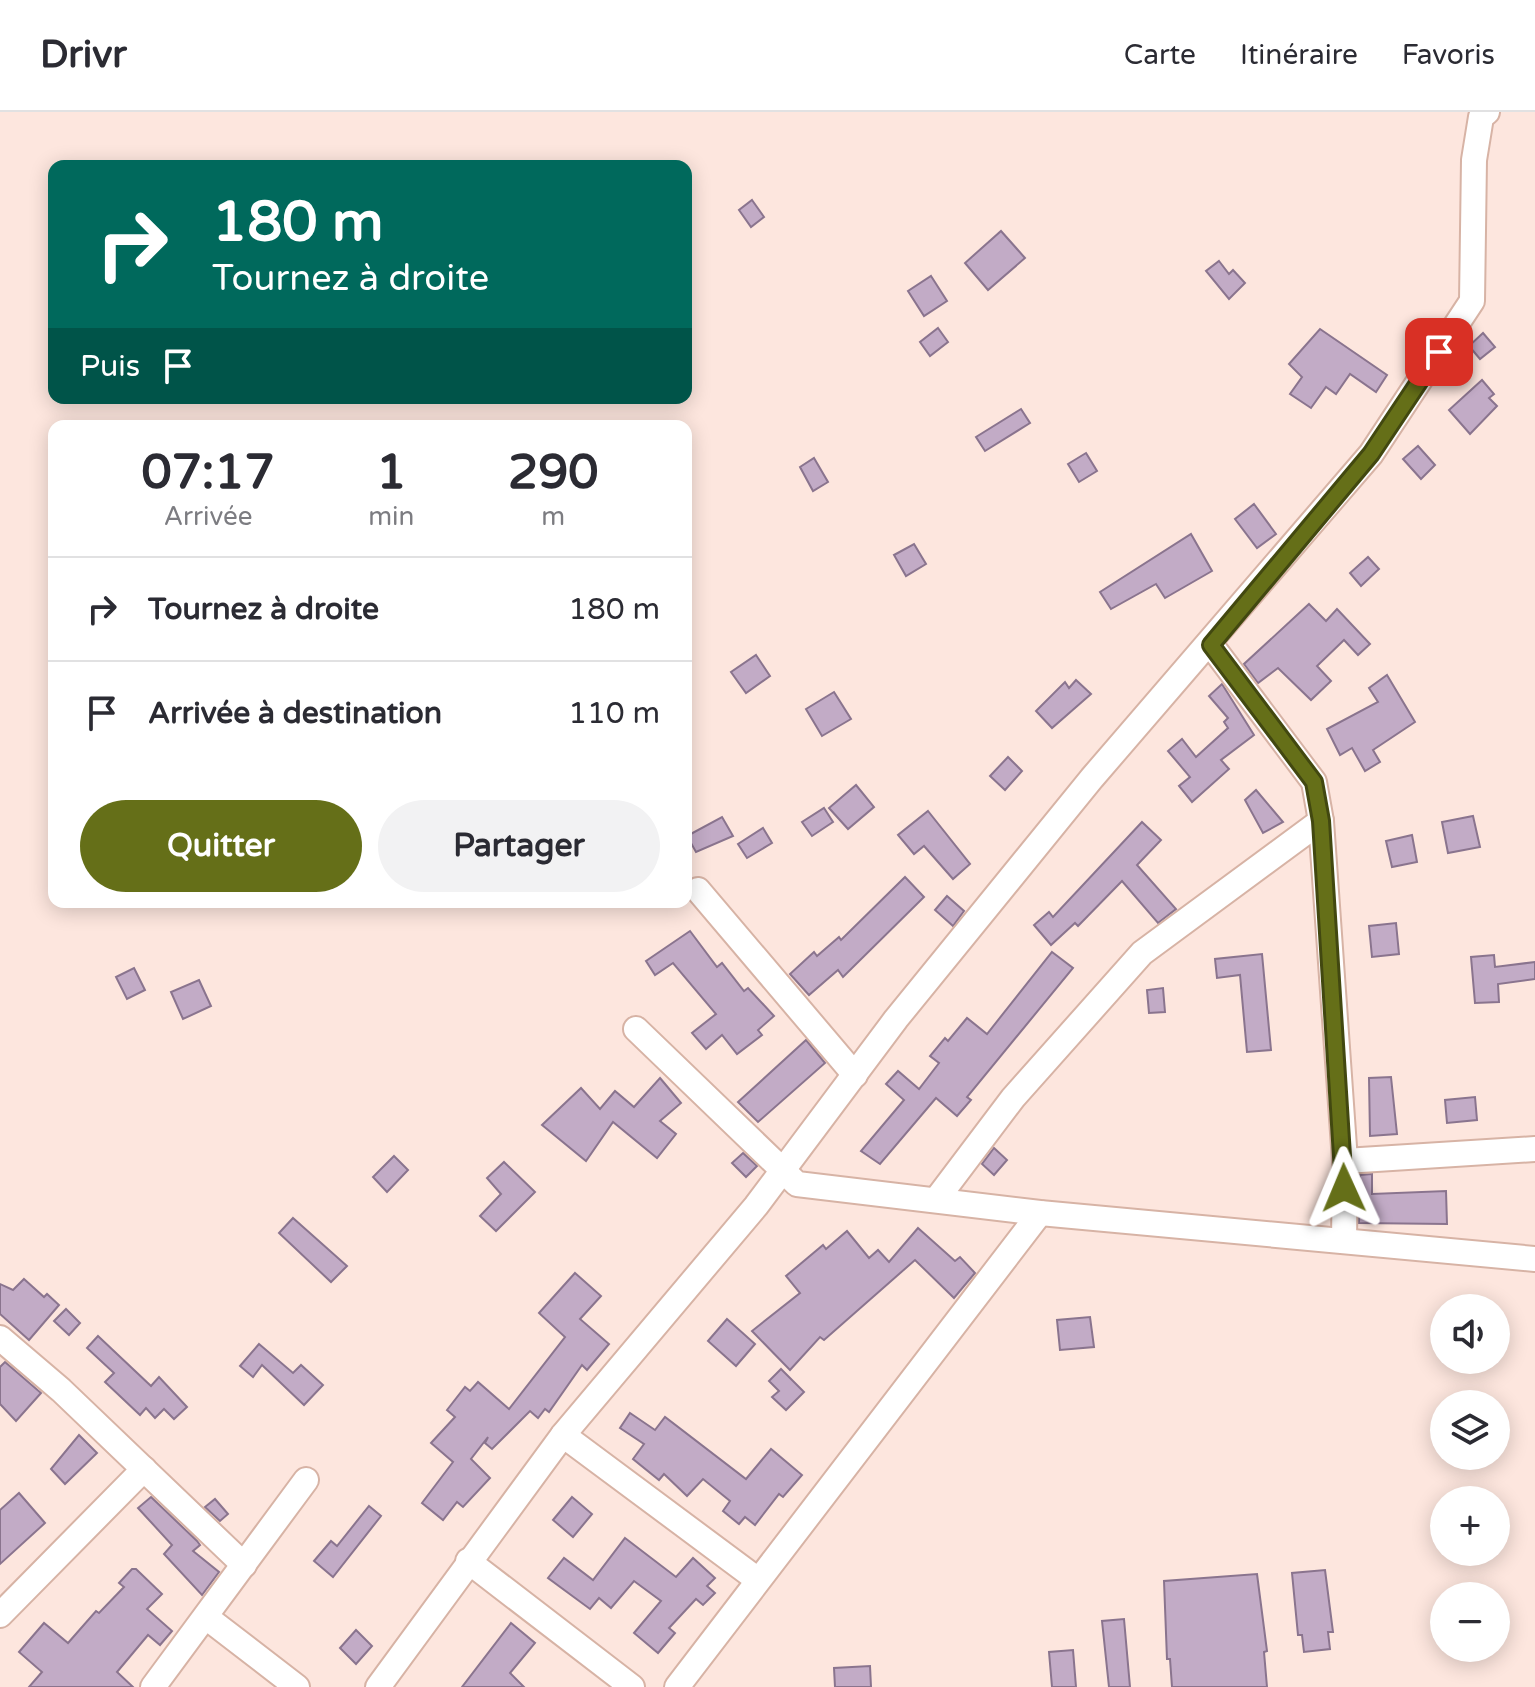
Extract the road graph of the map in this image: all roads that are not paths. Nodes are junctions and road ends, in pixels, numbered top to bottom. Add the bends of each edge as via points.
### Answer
1 (1480, 114) edge
2 (1211, 645) junction
3 (1321, 821) junction
4 (698, 890) dead end
5 (636, 1029) dead end
6 (855, 1075) junction
7 (1535, 1149) edge
8 (1345, 1161) junction
9 (783, 1173) junction
10 (936, 1200) junction
11 (1040, 1213) junction
12 (1344, 1241) junction
13 (1535, 1259) edge
14 (0, 1338) edge
15 (563, 1435) junction
16 (144, 1469) junction
17 (306, 1480) dead end
18 (468, 1561) junction
19 (244, 1565) junction
20 (758, 1580) junction
21 (0, 1615) edge
22 (206, 1617) junction
23 (153, 1687) edge
24 (297, 1687) edge
25 (378, 1687) edge
26 (632, 1687) edge
27 (677, 1687) edge

1 - 2 street via 1474,160 1472,301 1371,454
2 - 3 street via 1314,782
2 - 6 street via 1092,778
3 - 8 street
3 - 10 street via 1142,953 1013,1098
4 - 6 street
5 - 9 street
6 - 9 street
7 - 8 street
8 - 12 street
9 - 10 street via 797,1184
9 - 15 street
10 - 11 street
11 - 12 street
11 - 20 street
12 - 13 street
14 - 16 street
15 - 18 street
15 - 20 street
16 - 19 street
16 - 21 street
17 - 19 street
18 - 25 street
18 - 26 street
19 - 22 street
20 - 27 street
22 - 23 street
22 - 24 street

